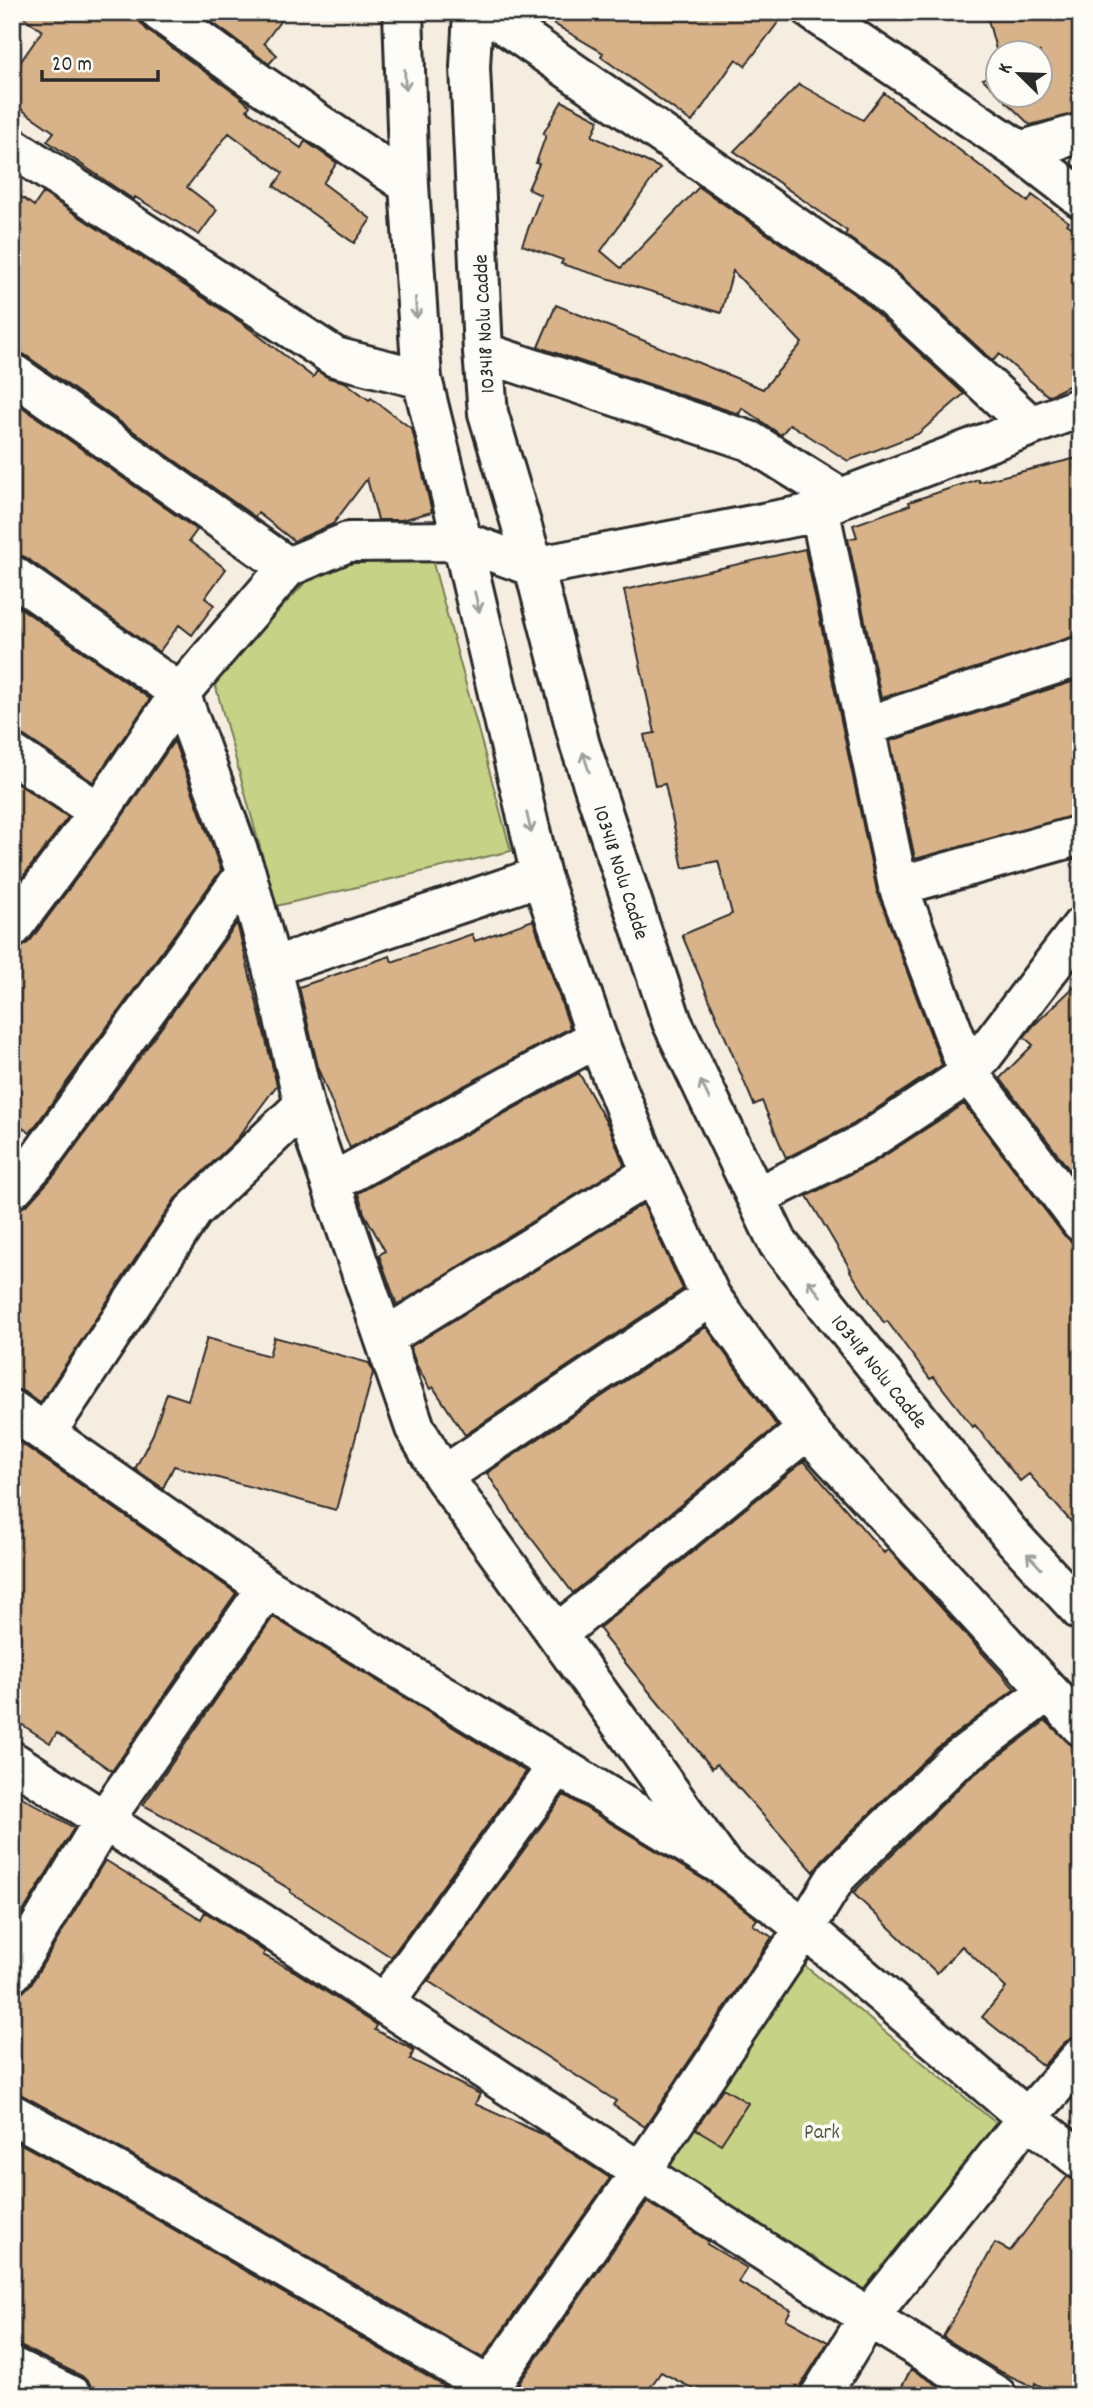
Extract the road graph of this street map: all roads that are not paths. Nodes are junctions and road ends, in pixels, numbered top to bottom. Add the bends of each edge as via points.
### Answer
1 (160, 12) edge
2 (403, 12) edge
3 (473, 12) edge
4 (486, 12) edge
5 (817, 13) edge
6 (1081, 133) edge
7 (12, 147) edge
8 (1020, 151) junction
9 (409, 185) junction
10 (1081, 198) edge
11 (483, 352) junction
12 (12, 373) edge
13 (422, 379) junction
14 (1081, 407) edge
15 (1031, 426) junction
16 (831, 505) junction
17 (462, 541) junction
18 (288, 567) junction
19 (534, 567) junction
20 (12, 575) edge
21 (1081, 656) edge
22 (180, 693) junction
23 (866, 726) junction
24 (12, 754) edge
25 (99, 812) junction
26 (1081, 835) edge
27 (246, 873) junction
28 (541, 876) junction
29 (898, 886) junction
30 (1081, 927) edge
31 (12, 928) edge
32 (272, 967) junction
33 (597, 1038) junction
34 (969, 1074) junction
35 (304, 1105) junction
36 (25, 1151) edge
37 (652, 1173) junction
38 (331, 1183) junction
39 (12, 1189) edge
40 (756, 1197) junction
41 (1081, 1222) edge
42 (711, 1297) junction
43 (384, 1338) junction
44 (12, 1410) edge
45 (807, 1430) junction
46 (46, 1433) junction
47 (443, 1476) junction
48 (267, 1588) junction
49 (1081, 1611) edge
50 (557, 1634) junction
51 (1048, 1690) junction
52 (1081, 1726) edge
53 (12, 1761) edge
54 (557, 1767) junction
55 (104, 1820) junction
56 (723, 1866) junction
57 (806, 1928) junction
58 (12, 1973) edge
59 (384, 2004) junction
60 (1081, 2057) edge
61 (12, 2114) edge
62 (1027, 2118) junction
63 (1081, 2160) edge
64 (640, 2173) junction
65 (868, 2318) junction
66 (12, 2367) edge
67 (487, 2391) edge
68 (72, 2396) edge
69 (820, 2396) edge
70 (997, 2396) edge

1 - 9 street
2 -> 9 street
3 - 11 street, 103418 Nolu Cadde via 470,67
4 - 15 street via 875,282
5 - 8 street
6 - 8 street
7 - 13 street via 335,357
8 - 10 street
9 -> 13 street
11 - 16 street via 750,441
11 - 19 street, 103418 Nolu Cadde via 488,413
12 - 18 street
13 - 17 street
14 - 15 street
15 - 16 street
16 - 19 street
16 - 23 street
17 - 18 street via 348,542
17 - 19 street
17 -> 28 street
18 - 22 street
40 -> 19 street, 103418 Nolu Cadde via 672,1022 580,745
20 - 22 street
21 - 23 street
22 - 25 street
22 - 27 street
23 - 29 street
24 - 25 street
25 - 31 street
26 - 29 street
27 - 32 street
27 - 36 street
28 - 32 street
28 - 33 street
29 - 34 street
30 - 34 street
32 - 35 street
33 - 37 street
33 - 38 street
34 - 40 street via 863,1144
34 - 41 street
35 - 38 street
35 - 46 street via 193,1211
36 - 39 street
37 - 42 street
37 - 43 street
38 - 43 street
49 -> 40 street, 103418 Nolu Cadde via 1009,1532 786,1253
42 - 45 street
42 - 47 street
43 - 47 street via 415,1428
44 - 46 street
45 - 50 street
45 - 51 street
46 - 48 street
47 - 50 street
48 - 54 street
48 - 55 street
50 - 56 street
51 - 52 street
51 - 57 street via 952,1764 847,1866
53 - 55 street
54 - 56 street
54 - 59 street
55 - 58 street
55 - 59 street
56 - 57 street
57 - 62 street
57 - 64 street
59 - 64 street
60 - 62 street
61 - 67 street
62 - 63 street
62 - 65 street
64 - 65 street
64 - 67 street
65 - 69 street
65 - 70 street
66 - 68 street

